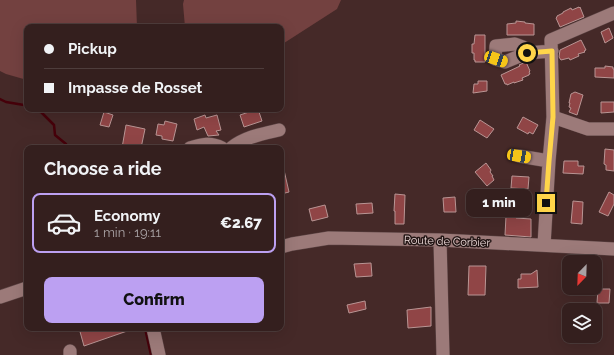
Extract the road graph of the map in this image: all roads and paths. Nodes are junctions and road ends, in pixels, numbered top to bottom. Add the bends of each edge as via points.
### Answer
1 (614, 13) edge
2 (552, 51) junction
3 (527, 53) dead end
4 (553, 117) junction
5 (614, 129) edge
6 (279, 130) dead end
7 (204, 145) edge
8 (215, 145) edge
9 (236, 145) edge
10 (519, 156) dead end
11 (549, 161) junction
12 (440, 240) junction
13 (544, 245) junction
14 (284, 246) edge
15 (614, 249) edge
16 (24, 289) edge
17 (0, 297) edge
18 (154, 331) edge
19 (160, 355) edge
20 (443, 355) edge

1 - 2 street via 551,40
2 - 3 street
2 - 4 street
4 - 5 street via 588,129
4 - 11 street
6 - 9 street via 252,137
7 - 8 street
10 - 11 street
11 - 13 street
12 - 13 street, Route de Corbier
12 - 14 street, Route de Corbier via 328,238
12 - 20 street
13 - 15 street, Route de Corbier
16 - 17 street
18 - 19 street

